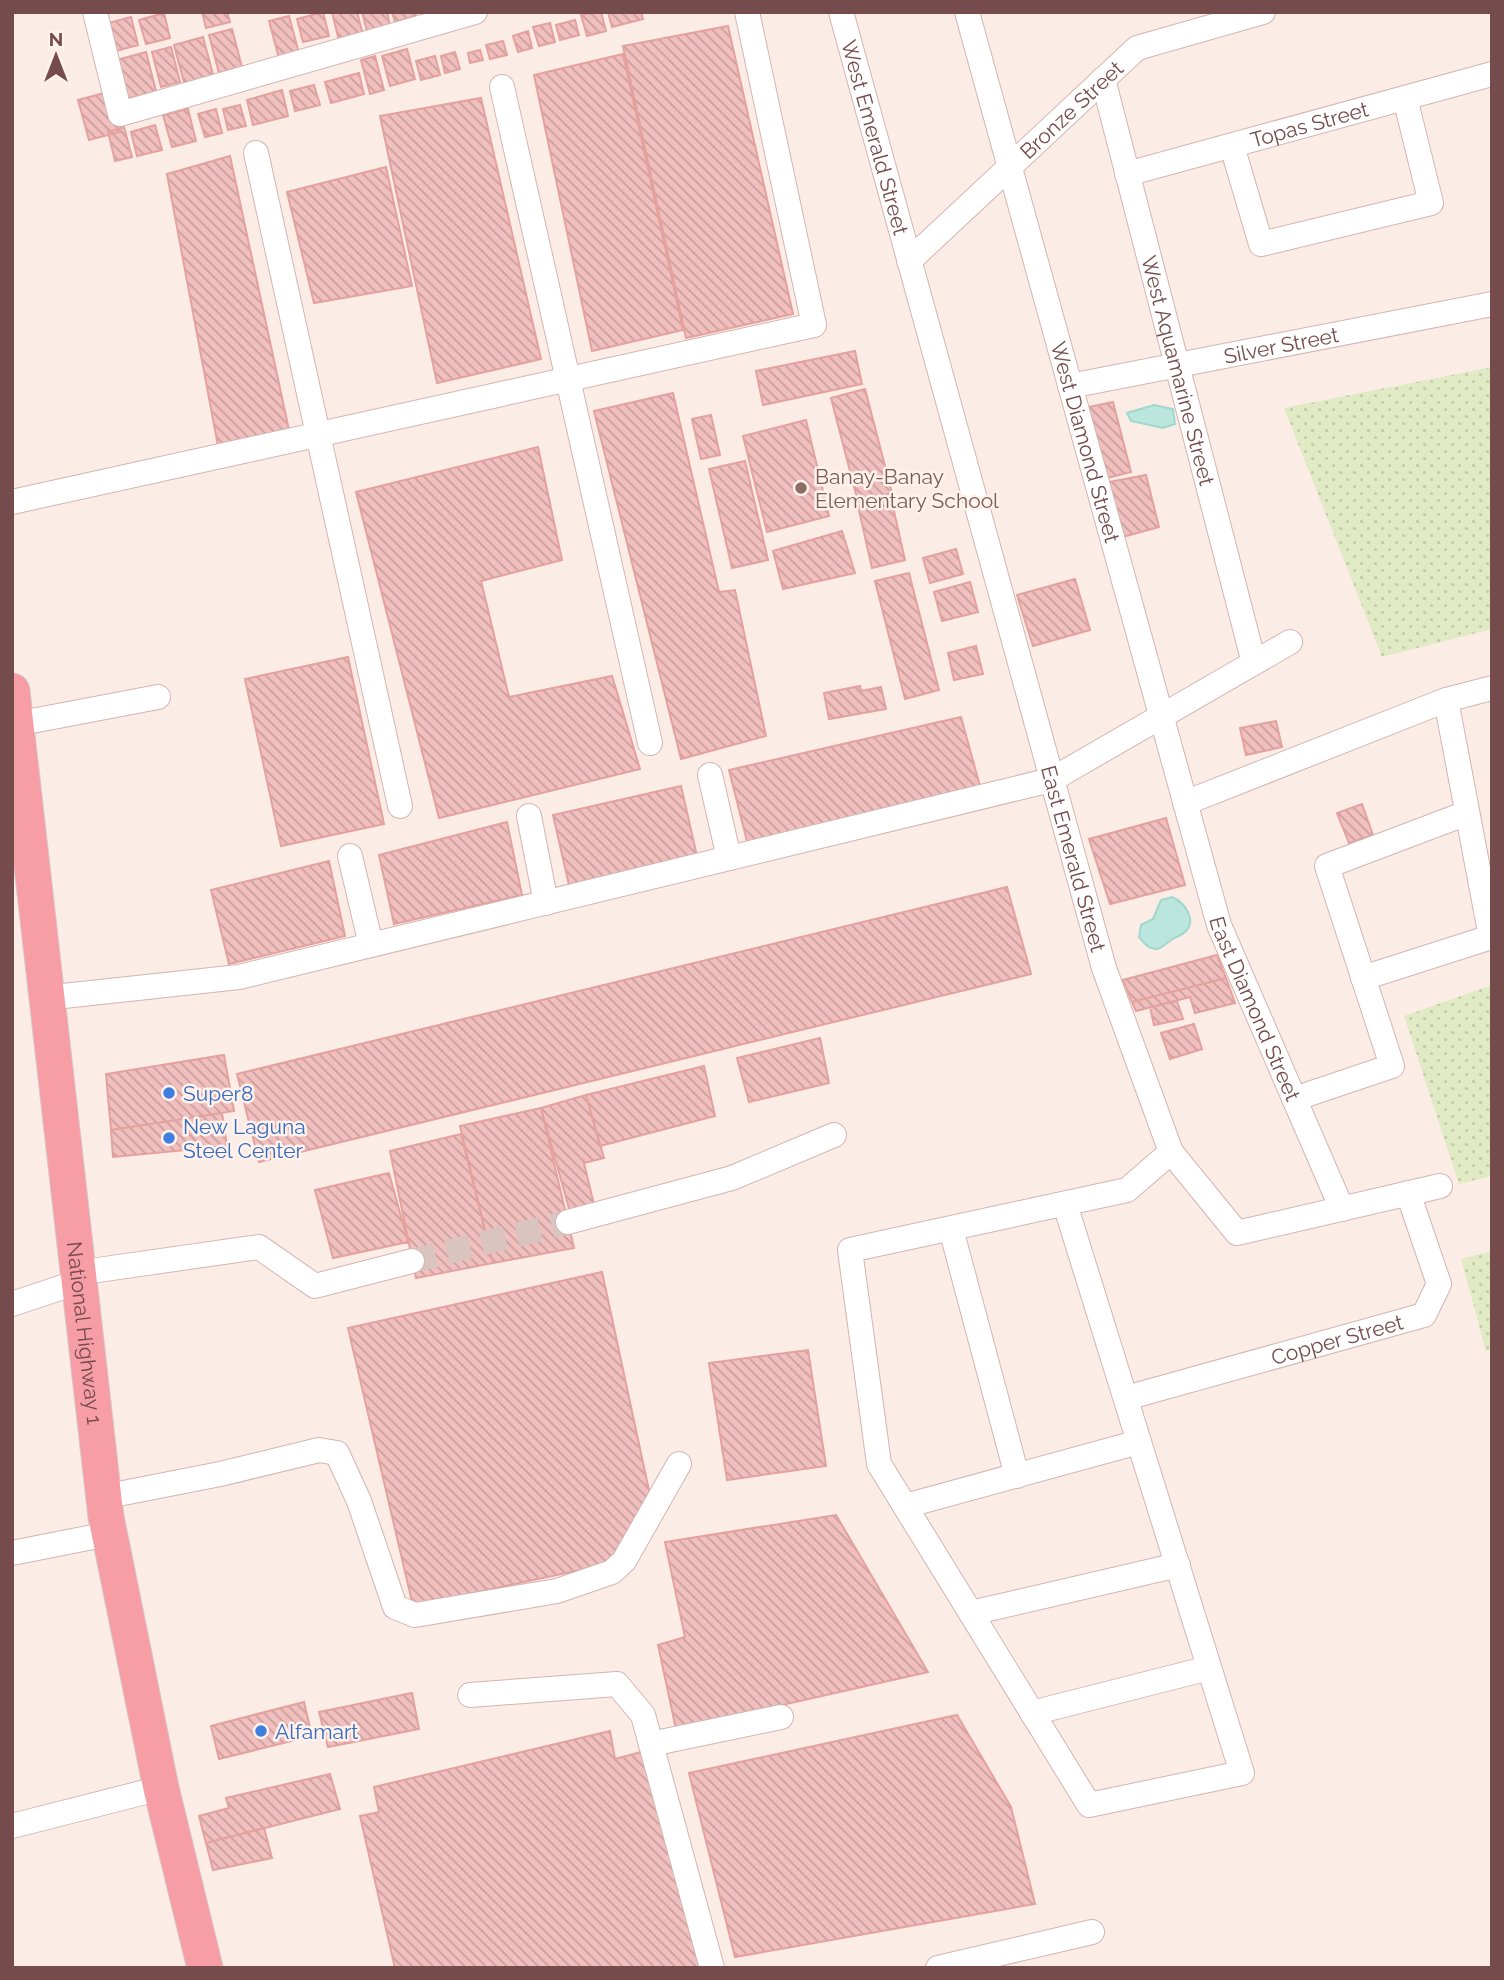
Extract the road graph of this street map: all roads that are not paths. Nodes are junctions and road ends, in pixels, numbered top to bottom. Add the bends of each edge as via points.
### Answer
1 (95, 12) edge
2 (475, 12) edge
3 (747, 12) edge
4 (841, 12) edge
5 (967, 12) edge
6 (1263, 12) edge
7 (1492, 74) edge
8 (1103, 79) junction
9 (502, 87) dead end
10 (1405, 98) junction
11 (1232, 146) junction
12 (256, 153) dead end
13 (1010, 167) junction
14 (1127, 174) junction
15 (909, 261) junction
16 (1492, 304) edge
17 (1176, 366) junction
18 (569, 380) junction
19 (1070, 386) junction
20 (318, 435) junction
21 (12, 502) edge
22 (1290, 642) dead end
23 (1254, 663) junction
24 (1492, 688) edge
25 (158, 698) dead end
26 (1446, 699) junction
27 (14, 707) edge
28 (1161, 716) junction
29 (650, 743) dead end
30 (710, 775) dead end
31 (1051, 780) junction
32 (1185, 803) junction
33 (400, 806) dead end
34 (1467, 813) junction
35 (529, 816) dead end
36 (350, 856) dead end
37 (729, 858) junction
38 (546, 903) junction
39 (371, 945) junction
40 (1363, 978) junction
41 (45, 998) junction
42 (1294, 1099) junction
43 (834, 1135) dead end
44 (1171, 1152) junction
45 (1440, 1186) dead end
46 (1408, 1193) junction
47 (1065, 1204) junction
48 (1342, 1209) junction
49 (568, 1222) tunnel mouth
50 (951, 1229) junction
51 (412, 1261) tunnel mouth
52 (77, 1277) junction
53 (12, 1304) edge
54 (1125, 1398) junction
55 (1139, 1442) junction
56 (679, 1464) dead end
57 (1017, 1476) junction
58 (103, 1497) junction
59 (905, 1506) junction
60 (108, 1534) junction
61 (12, 1553) edge
62 (1178, 1565) junction
63 (971, 1613) junction
64 (1209, 1668) junction
65 (470, 1695) dead end
66 (1032, 1713) junction
67 (781, 1717) dead end
68 (651, 1744) junction
69 (161, 1787) junction
70 (12, 1826) edge
71 (1092, 1932) dead end
72 (205, 1968) edge
73 (712, 1968) edge
74 (938, 1968) edge

1 - 2 street via 120,114
3 - 18 street via 814,326
4 - 15 street, West Emerald Street
5 - 13 street, West Diamond Street
6 - 8 street, Bronze Street via 1137,48
7 - 10 street, Topas Street
8 - 13 street, Bronze Street
8 - 14 street, West Aquamarine Street
9 - 18 street
10 - 11 street, Topas Street
10 - 11 street via 1431,203 1261,244
11 - 14 street, Topas Street
12 - 20 street
13 - 15 street, Bronze Street
13 - 19 street, West Diamond Street
14 - 17 street, West Aquamarine Street
15 - 31 street, East Emerald Street
16 - 17 street, Silver Street
17 - 19 street, Silver Street
17 - 23 street, West Aquamarine Street
18 - 20 street
18 - 29 street
19 - 28 street, West Diamond Street
20 - 21 street
20 - 33 street
22 - 23 street
23 - 28 street
24 - 26 street
25 - 27 street
26 - 32 street
26 - 34 street
27 - 41 highway, National Highway 1
28 - 31 street
28 - 32 street, West Diamond Street
30 - 37 street
31 - 37 street
31 - 44 street, East Emerald Street via 1104,968
32 - 42 street, East Diamond Street via 1219,925
34 - 40 street via 1491,937
34 - 40 street via 1327,866
35 - 38 street
36 - 39 street
37 - 38 street
38 - 39 street
39 - 41 street via 239,977
40 - 42 street via 1392,1066
41 - 52 highway, National Highway 1
42 - 48 street, East Diamond Street
43 - 49 street via 732,1178
44 - 47 street via 1128,1190
44 - 48 street, East Emerald Street via 1237,1233
45 - 46 street, East Emerald Street
46 - 48 street, East Emerald Street
46 - 54 street, Copper Street via 1439,1284 1424,1315
47 - 50 street
47 - 54 street
50 - 57 street
50 - 59 street via 850,1251 879,1464
51 - 52 street via 315,1286 259,1247
52 - 53 street
52 - 58 highway, National Highway 1
54 - 55 street
55 - 57 street
55 - 62 street
56 - 58 street via 624,1561 612,1572 556,1591 415,1615 395,1607 359,1501 337,1453 319,1450
57 - 59 street
58 - 60 highway, National Highway 1
59 - 63 street
60 - 61 street
60 - 69 highway, National Highway 1
62 - 63 street
62 - 64 street
63 - 66 street
64 - 66 street
64 - 66 street via 1242,1773 1089,1805
65 - 68 street via 617,1684 643,1715
67 - 68 street
68 - 73 street
69 - 70 street
69 - 72 highway, National Highway 1
71 - 74 street

